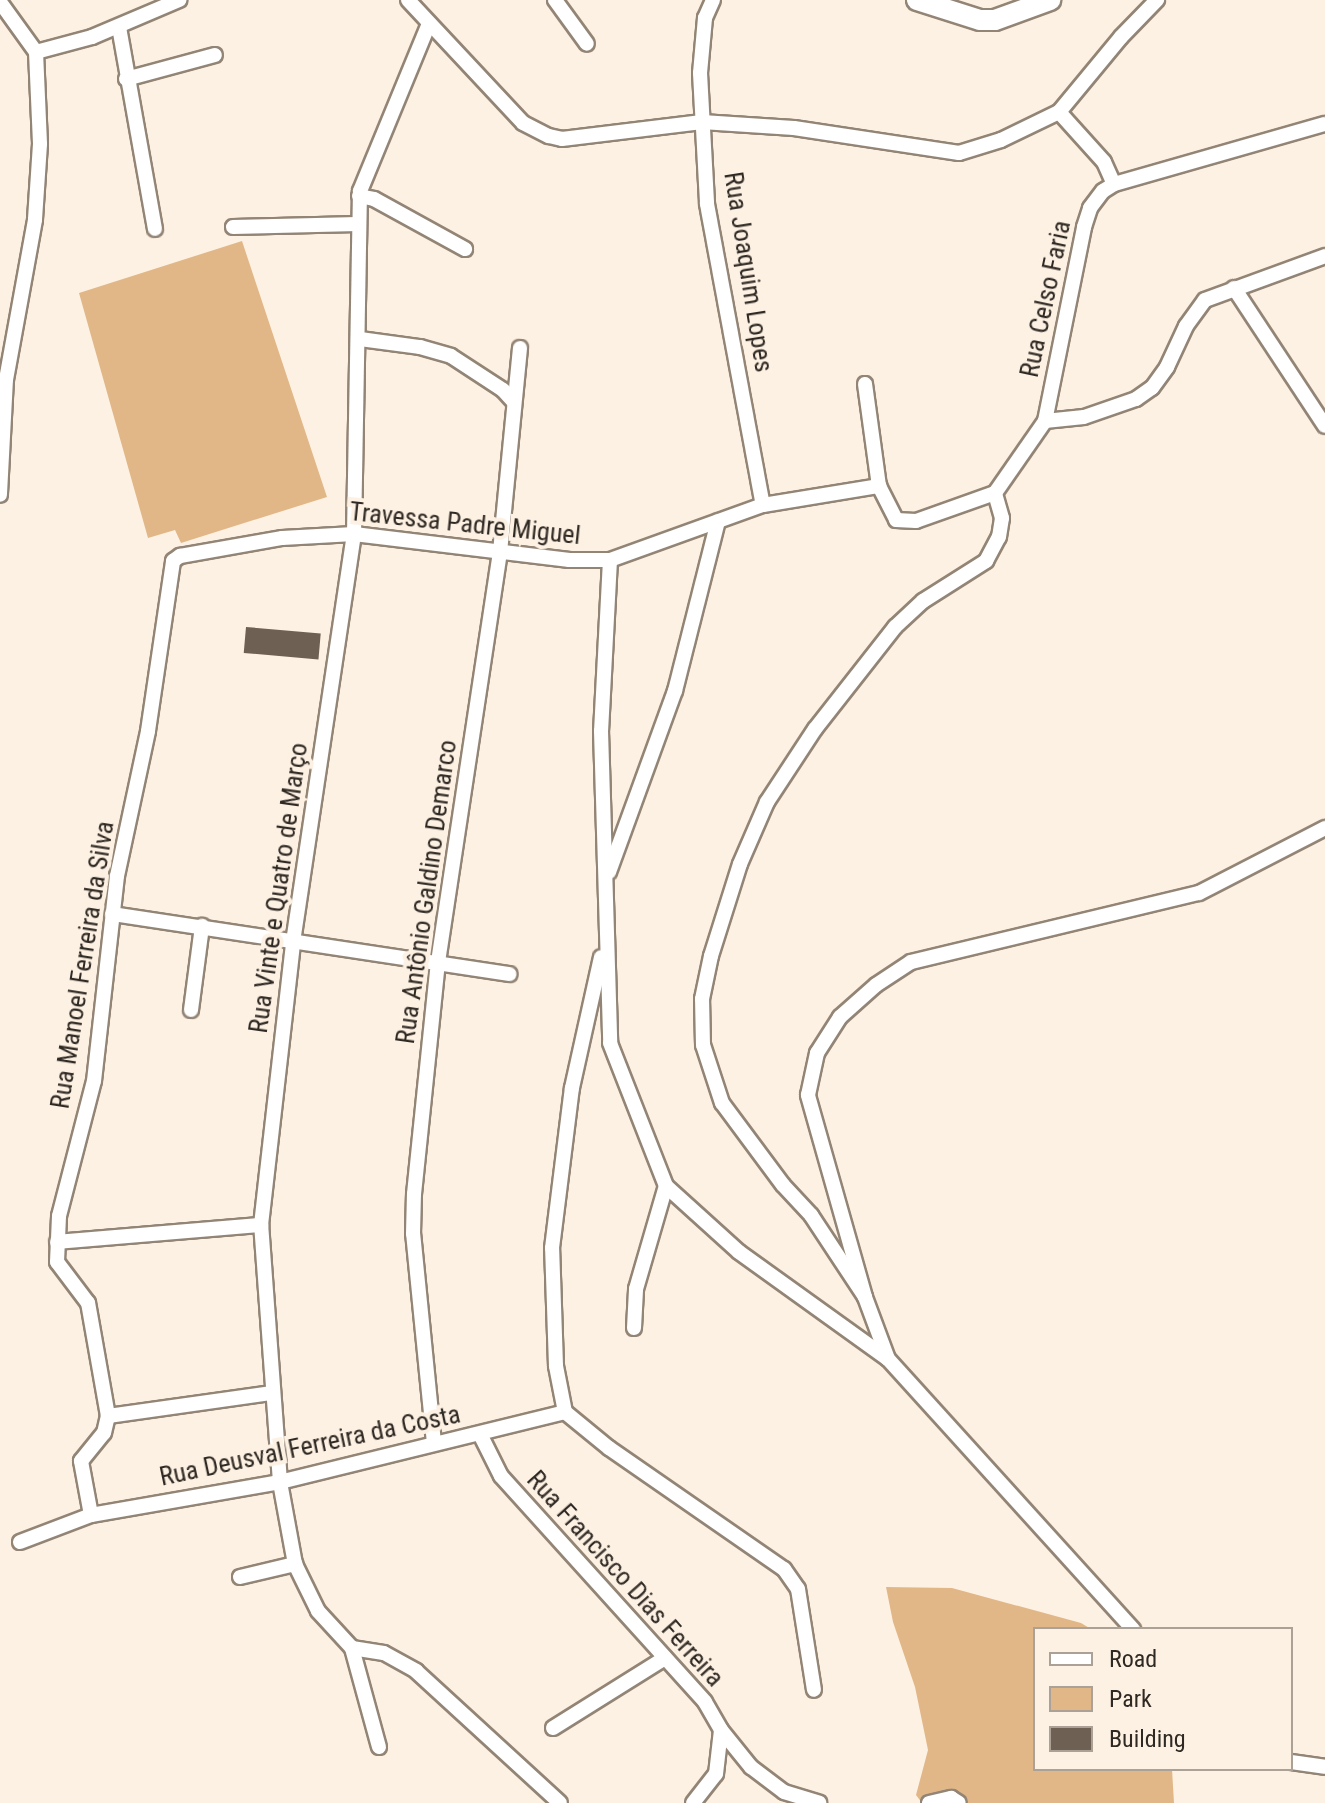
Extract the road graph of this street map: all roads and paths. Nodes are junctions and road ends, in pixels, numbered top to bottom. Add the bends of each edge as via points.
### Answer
1 (179, 0) edge
2 (408, 0) edge
3 (555, 0) edge
4 (713, 0) edge
5 (917, 0) edge
6 (1050, 0) edge
7 (1157, 0) edge
8 (0, 2) edge
9 (428, 26) junction
10 (119, 27) junction
11 (587, 44) dead end
12 (36, 52) junction
13 (215, 55) dead end
14 (126, 79) junction
15 (1059, 112) junction
16 (702, 122) junction
17 (1325, 124) edge
18 (1114, 184) junction
19 (360, 194) junction
20 (358, 224) junction
21 (233, 227) dead end
22 (155, 229) dead end
23 (465, 249) dead end
24 (1325, 256) edge
25 (1234, 288) junction
26 (360, 339) junction
27 (520, 348) dead end
28 (865, 384) dead end
29 (513, 401) junction
30 (1045, 421) junction
31 (1325, 426) edge
32 (879, 486) junction
33 (995, 493) junction
34 (0, 495) edge
35 (763, 505) junction
36 (718, 521) junction
37 (354, 534) junction
38 (500, 552) junction
39 (180, 556) joint
40 (610, 560) junction
41 (1325, 828) edge
42 (606, 879) junction
43 (112, 914) junction
44 (202, 926) junction
45 (605, 938) junction
46 (293, 942) junction
47 (438, 962) junction
48 (510, 974) dead end
49 (191, 1010) dead end
50 (666, 1186) junction
51 (261, 1225) junction
52 (57, 1242) junction
53 (865, 1297) junction
54 (634, 1328) dead end
55 (888, 1359) junction
56 (272, 1393) junction
57 (565, 1412) junction
58 (108, 1416) junction
59 (480, 1434) junction
60 (434, 1443) junction
61 (280, 1482) junction
62 (91, 1515) junction
63 (20, 1542) dead end
64 (295, 1564) junction
65 (240, 1577) dead end
66 (1131, 1627) edge
67 (352, 1648) junction
68 (665, 1658) junction
69 (814, 1690) dead end
70 (553, 1728) dead end
71 (721, 1730) junction
72 (379, 1747) dead end
73 (1293, 1762) edge
74 (1325, 1767) edge
75 (560, 1803) edge
76 (693, 1803) edge
77 (819, 1803) edge
78 (929, 1803) edge
79 (959, 1803) edge

1 - 10 street
2 - 9 street
3 - 11 street
4 - 16 street, Rua Joaquim Lopes via 705,18 701,59
5 - 6 main road via 980,20 995,20
7 - 15 street
8 - 12 street
9 - 16 street via 523,123 549,136 562,139
9 - 19 street, Rua Vinte e Quatro de Março
10 - 12 street
10 - 14 street
12 - 34 street via 40,144 35,220 6,379
13 - 14 street
14 - 22 street
15 - 16 street via 959,153 794,128
15 - 18 street via 1104,162
16 - 35 street, Rua Joaquim Lopes via 707,204
17 - 18 street
18 - 30 street, Rua Celso Faria via 1097,198 1084,227
19 - 20 street, Rua Vinte e Quatro de Março
19 - 23 street
20 - 21 street
20 - 26 street, Rua Vinte e Quatro de Março
24 - 25 street
25 - 30 street via 1205,300 1152,388 1084,417
25 - 31 street
26 - 29 street via 451,356
26 - 37 street, Rua Vinte e Quatro de Março
27 - 29 street, Rua Antônio Galdino Demarco
28 - 32 street
29 - 38 street, Rua Antônio Galdino Demarco
30 - 33 street, Rua Celso Faria
32 - 33 street via 890,514 902,523
32 - 35 street, Travessa Padre Miguel
33 - 53 street via 1002,518 986,561 923,601 895,627 815,729 767,802 740,864 702,999 703,1045 722,1103 811,1215
35 - 36 street, Travessa Padre Miguel
36 - 40 street, Travessa Padre Miguel
36 - 42 street via 675,691
37 - 38 street, Travessa Padre Miguel
37 - 39 street, Travessa Padre Miguel via 282,538
37 - 46 street, Rua Vinte e Quatro de Março
38 - 40 street, Travessa Padre Miguel
38 - 47 street, Rua Antônio Galdino Demarco
39 - 43 street, Rua Manoel Ferreira da Silva via 169,572 148,731
40 - 42 street via 601,731
41 - 53 street via 1199,893 911,962 840,1017 817,1053 808,1095
42 - 45 street
43 - 44 street
43 - 52 street, Rua Manoel Ferreira da Silva via 94,1081
44 - 46 street
44 - 49 street
45 - 50 street via 613,1057
45 - 57 street via 572,1088 552,1248 556,1366
46 - 47 street
46 - 51 street, Rua Vinte e Quatro de Março
47 - 48 street
47 - 60 street, Rua Antônio Galdino Demarco via 413,1220
50 - 54 street via 636,1289
50 - 55 street via 739,1252
51 - 52 street
51 - 56 street, Rua Vinte e Quatro de Março
52 - 58 street, Rua Manoel Ferreira da Silva via 58,1267 88,1303
53 - 55 street
55 - 66 street
56 - 58 street
56 - 61 street, Rua Vinte e Quatro de Março
57 - 59 street, Rua Deusval Ferreira da Costa
57 - 69 street via 784,1569 798,1589
58 - 62 street via 104,1433 81,1461
59 - 60 street, Rua Deusval Ferreira da Costa
59 - 68 street, Rua Francisco Dias Ferreira via 501,1476
60 - 61 street, Rua Deusval Ferreira da Costa
61 - 62 street, Rua Deusval Ferreira da Costa
61 - 64 street, Rua Vinte e Quatro de Março
62 - 63 street, Rua Deusval Ferreira da Costa
64 - 65 street
64 - 67 street, Rua Vinte e Quatro de Março via 318,1611
67 - 72 street, Rua Vinte e Quatro de Março
67 - 75 street via 384,1653 416,1671
68 - 70 street
68 - 71 street, Rua Francisco Dias Ferreira via 705,1702
71 - 76 street via 716,1774
71 - 77 street, Rua Francisco Dias Ferreira via 784,1792
73 - 74 street
78 - 79 street via 951,1798

